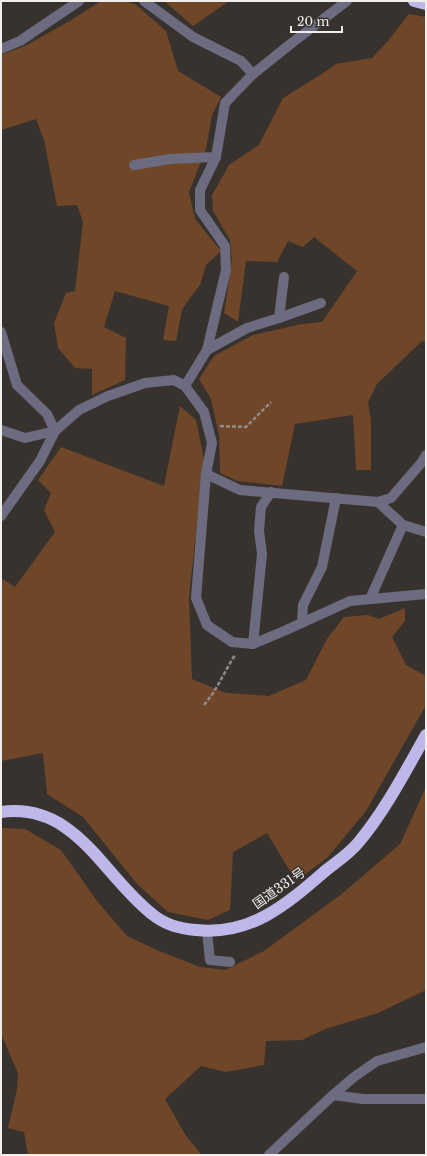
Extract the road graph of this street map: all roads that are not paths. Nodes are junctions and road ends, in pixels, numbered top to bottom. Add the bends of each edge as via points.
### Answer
1 (79, 1) edge
2 (144, 1) edge
3 (347, 1) edge
4 (414, 1) edge
5 (426, 4) edge
6 (1, 49) edge
7 (253, 74) junction
8 (216, 157) junction
9 (134, 165) dead end
10 (284, 277) dead end
11 (321, 303) dead end
12 (279, 318) junction
13 (1, 332) edge
14 (207, 350) junction
15 (185, 386) junction
16 (1, 430) edge
17 (55, 431) junction
18 (426, 455) edge
19 (206, 474) junction
20 (271, 492) junction
21 (336, 498) junction
22 (378, 502) junction
23 (1, 516) edge
24 (404, 526) junction
25 (426, 532) edge
26 (426, 594) edge
27 (370, 599) junction
28 (302, 623) junction
29 (248, 643) junction
30 (426, 736) edge
31 (1, 812) edge
32 (207, 932) junction
33 (230, 962) dead end
34 (426, 1047) edge
35 (333, 1095) junction
36 (426, 1099) edge
37 (269, 1155) edge

1 - 6 street via 20,41
2 - 7 street via 193,37 241,61
3 - 7 street
4 - 5 highway
7 - 8 street via 225,103
8 - 9 street via 170,159
8 - 14 street via 200,190 200,210 225,246 226,270
10 - 12 street
11 - 12 street
12 - 14 street via 247,328
13 - 17 street via 17,385 47,414
14 - 15 street
15 - 17 street via 174,380 145,383 79,410
15 - 19 street via 204,412 212,442
16 - 17 street via 25,438
17 - 23 street via 40,461
18 - 22 street via 391,498
19 - 20 street via 240,490
19 - 29 street via 196,598 207,625 232,642
20 - 21 street
20 - 29 street via 261,507 259,531 262,554
21 - 22 street
21 - 28 street via 322,567 304,605
22 - 24 street
24 - 25 street
24 - 27 street
26 - 27 street
27 - 28 street via 350,601
28 - 29 street
30 - 32 highway, 国道331号 via 358,844 294,898 266,917 234,929
31 - 32 highway, 国道331号 via 39,814 61,824 83,842 152,915 183,929
32 - 33 street via 210,960
34 - 35 street via 377,1061
35 - 36 street via 363,1099
35 - 37 street

